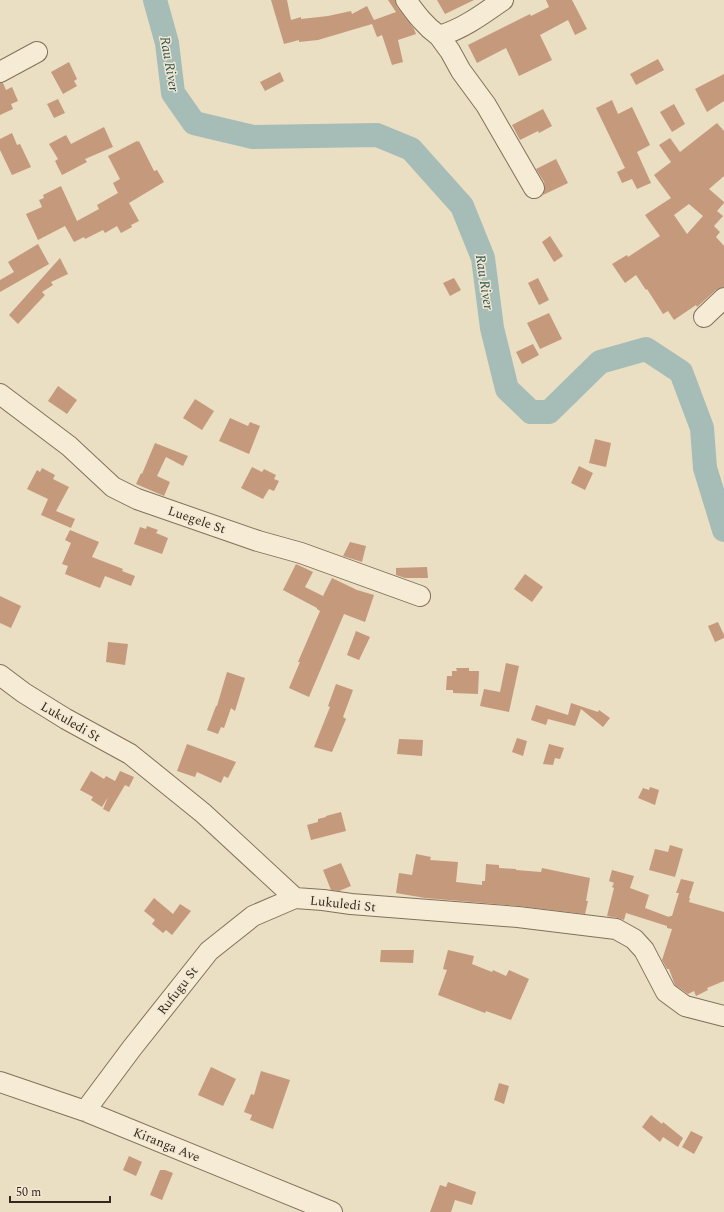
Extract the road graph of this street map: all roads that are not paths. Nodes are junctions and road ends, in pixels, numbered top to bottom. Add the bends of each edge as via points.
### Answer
1 (406, 0) edge
2 (503, 0) edge
3 (439, 36) junction
4 (37, 52) dead end
5 (0, 72) edge
6 (534, 188) dead end
7 (724, 298) edge
8 (704, 317) dead end
9 (0, 394) edge
10 (420, 596) dead end
11 (0, 675) edge
12 (295, 898) junction
13 (723, 1013) edge
14 (0, 1082) edge
15 (85, 1111) junction
16 (332, 1212) edge

1 - 3 street via 417,16
2 - 3 street via 453,32
3 - 6 street via 486,105
4 - 5 street
7 - 8 street
9 - 10 street, Luegele St via 69,446 113,487 137,499 301,553
11 - 12 street, Lukuledi St via 66,719 130,754 203,814
12 - 13 street, Lukuledi St via 616,929 634,939 644,950 666,992 685,1006
12 - 15 street, Rufugu St via 253,916 209,951
14 - 15 street, Kiranga Ave
15 - 16 street, Kiranga Ave

